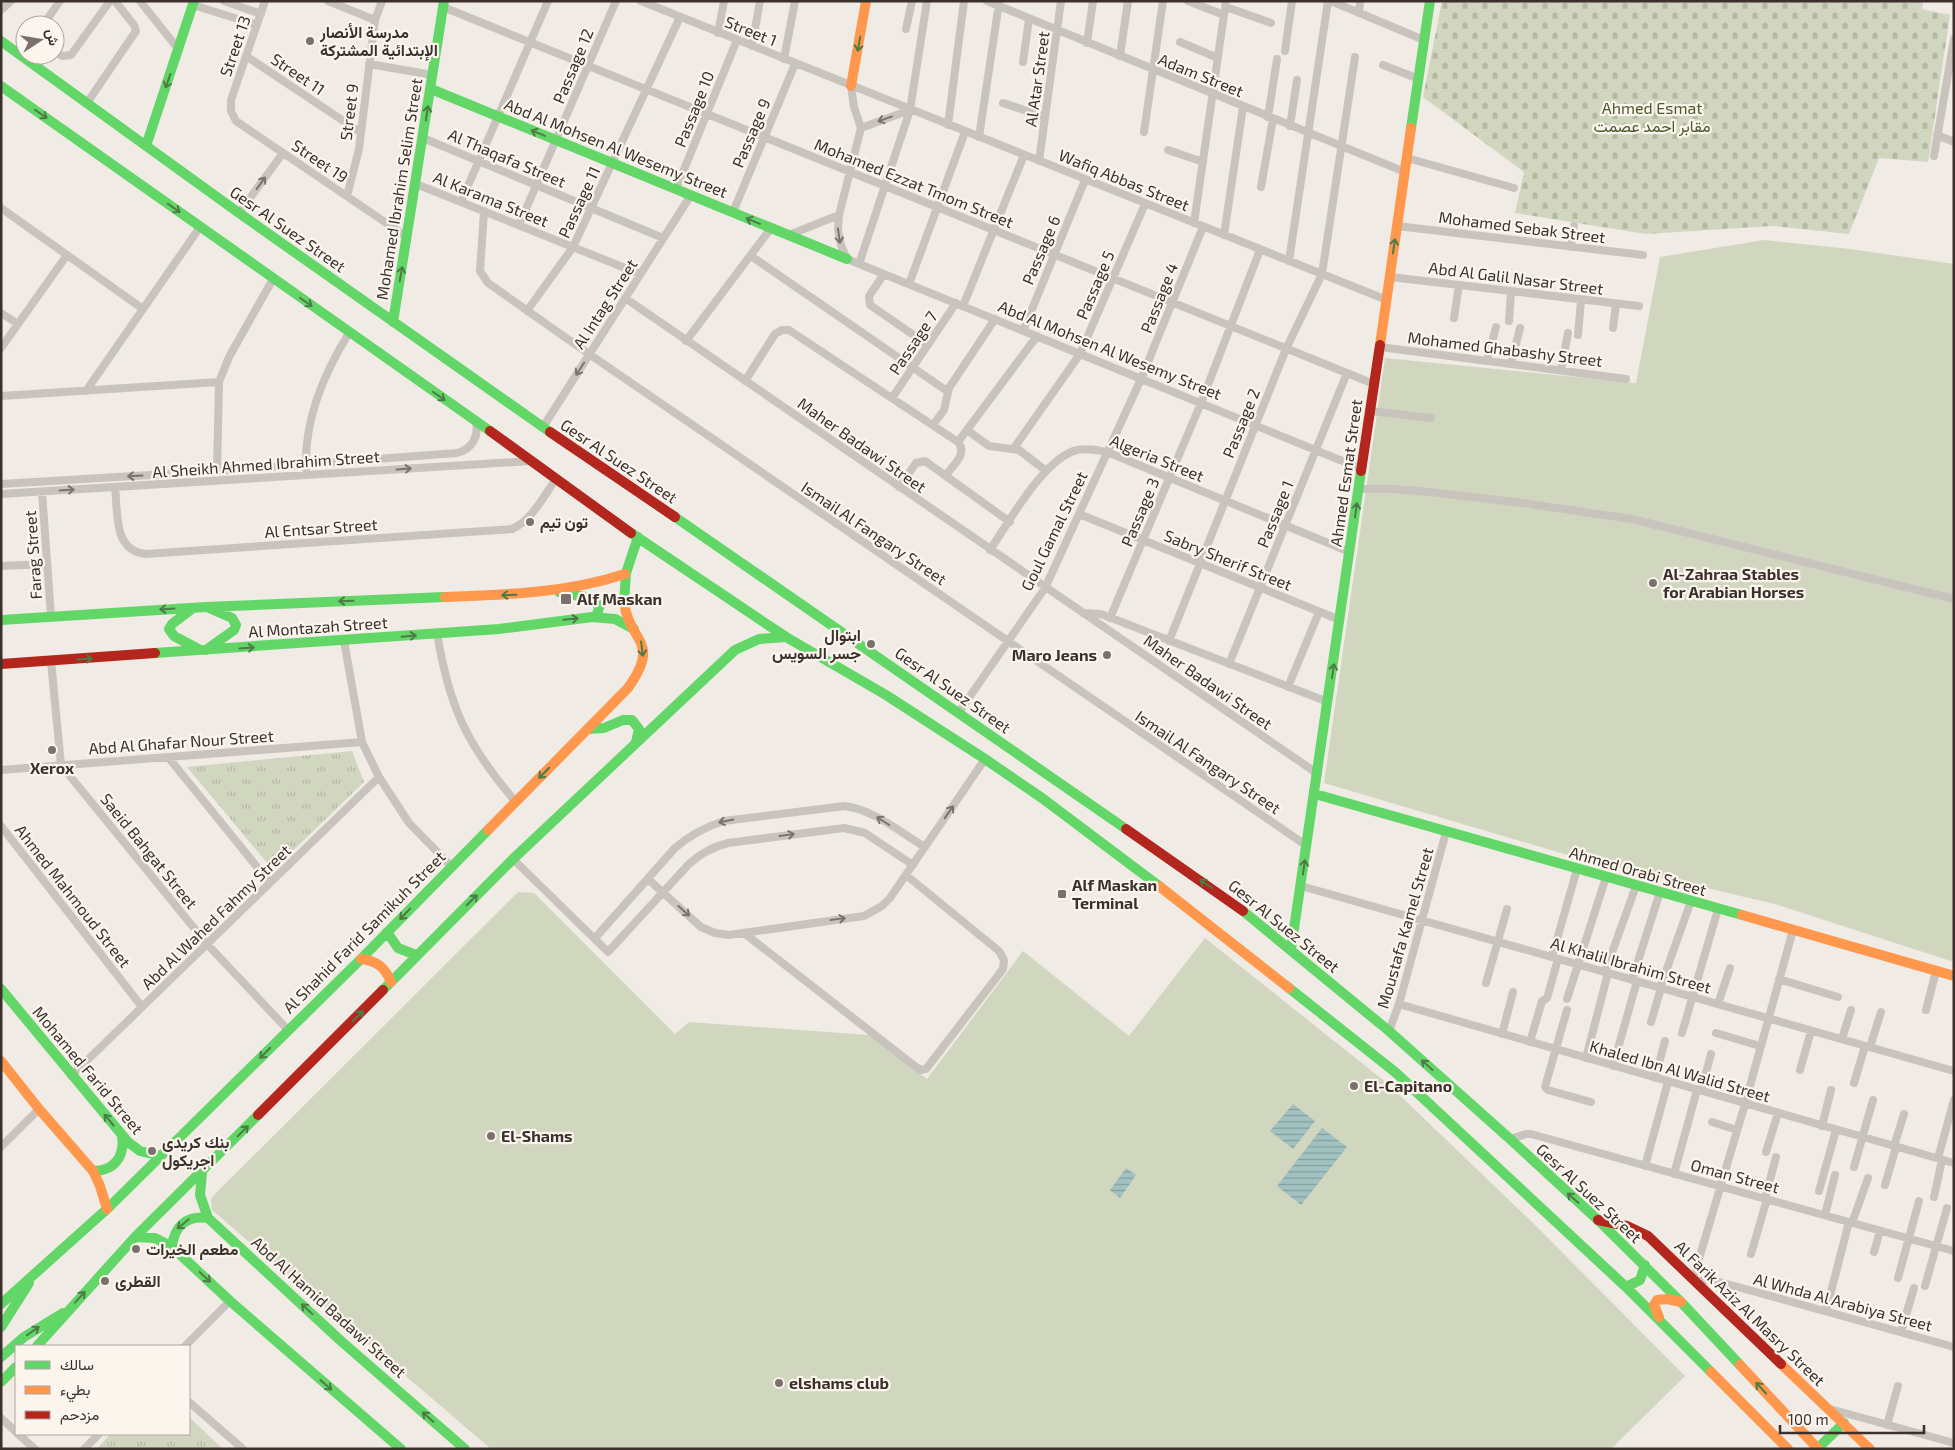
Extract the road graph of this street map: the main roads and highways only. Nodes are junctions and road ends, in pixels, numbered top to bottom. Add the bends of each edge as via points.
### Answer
1 (866, 1) edge
2 (1430, 1) edge
3 (193, 3) edge
4 (444, 4) edge
5 (1, 41) edge
6 (1, 86) edge
7 (851, 86) road end
8 (431, 89) junction
9 (146, 146) junction
10 (847, 259) road end
11 (393, 322) junction
12 (638, 537) junction
13 (625, 574) junction
14 (551, 590) junction
15 (206, 607) junction
16 (194, 608) junction
17 (596, 617) junction
18 (1, 620) edge
19 (634, 629) junction
20 (786, 638) junction
21 (202, 651) junction
22 (1, 664) edge
23 (588, 728) junction
24 (636, 742) junction
25 (1315, 794) junction
26 (387, 932) junction
27 (1291, 949) junction
28 (416, 955) junction
29 (361, 959) junction
30 (1954, 976) edge
31 (391, 982) junction
32 (1, 989) edge
33 (1, 1061) edge
34 (122, 1136) junction
35 (161, 1156) junction
36 (93, 1172) junction
37 (202, 1172) junction
38 (107, 1209) junction
39 (208, 1218) junction
40 (1598, 1220) junction
41 (135, 1236) junction
42 (172, 1247) junction
43 (1645, 1265) junction
44 (34, 1275) junction
45 (1626, 1287) junction
46 (1681, 1302) junction
47 (1, 1304) edge
48 (68, 1310) junction
49 (1662, 1321) junction
50 (1, 1327) edge
51 (38, 1345) edge
52 (1, 1357) edge
53 (15, 1368) edge
54 (1, 1382) edge
55 (1844, 1423) junction
56 (401, 1449) edge
57 (465, 1449) edge
58 (1788, 1449) edge
59 (1818, 1449) edge
60 (1870, 1449) edge

1 -> 7 main road
25 -> 2 main road, Ahmed Esmat Street
3 -> 9 main road
4 - 8 main road, Mohamed Ibrahim Selim Street
5 - 9 main road, Gesr Al Suez Street
6 -> 12 main road
10 -> 8 main road, Abd Al Mohsen Al Wesemy Street
11 -> 8 main road, Mohamed Ibrahim Selim Street
9 - 11 main road, Gesr Al Suez Street
27 -> 11 main road, Gesr Al Suez Street via 1230,901
12 - 13 main road, Al Shahid Farid Samikuh Street
12 - 20 main road
13 - 14 main road, Al Montazah Street via 598,583
13 - 19 main road, Al Shahid Farid Samikuh Street via 624,600
14 -> 15 main road, Al Montazah Street via 524,594
14 - 17 main road via 595,599 599,608
15 - 16 main road, Al Montazah Street
15 - 21 main road via 232,618 236,625 234,630
16 -> 18 main road, Al Montazah Street
16 - 21 main road via 169,629 174,636
17 - 19 main road, Al Montazah Street via 615,619
21 -> 17 main road, Al Montazah Street via 499,629
19 -> 23 main road, Al Shahid Farid Samikuh Street via 643,647 641,666 628,688
20 - 24 main road via 762,638 735,650
20 - 45 main road via 886,695 985,759 1168,893 1395,1072
22 -> 21 main road, Al Montazah Street
23 - 24 main road via 605,727 627,719 639,729
23 -> 26 main road, Al Shahid Farid Samikuh Street
28 -> 24 main road
27 -> 25 main road, Ahmed Esmat Street
25 - 30 main road, Ahmed Orabi Street
26 - 28 main road via 398,949
26 - 29 main road, Al Shahid Farid Samikuh Street
40 -> 27 main road, Gesr Al Suez Street via 1389,1032
28 - 31 main road
29 - 31 main road via 372,959 381,964
29 -> 35 main road, Al Shahid Farid Samikuh Street
37 -> 31 main road
34 -> 32 main road, Mohamed Farid Street
33 - 36 main road
34 - 35 main road, Mohamed Farid Street via 140,1152
34 - 36 main road via 124,1146 119,1160 108,1170
35 - 38 main road, Al Shahid Farid Samikuh Street
36 - 38 main road
37 - 39 main road, Abd Al Hamid Badawi Street via 200,1195
37 - 41 main road
38 - 44 main road, Al Shahid Farid Samikuh Street
39 -> 42 main road via 192,1217 182,1222 175,1231
57 -> 39 main road, Abd Al Hamid Badawi Street via 341,1341
40 - 43 main road, Gesr Al Suez Street
40 - 55 main road, Al Farik Aziz Al Masry Street via 1617,1223 1642,1233
41 - 42 main road via 155,1238
48 -> 41 main road
42 -> 56 main road
43 - 45 main road via 1640,1280
43 - 46 main road, Gesr Al Suez Street
44 - 47 main road, Al Shahid Farid Samikuh Street
44 - 50 main road
45 - 49 main road
46 - 49 main road via 1664,1299 1655,1302
59 -> 46 main road, Gesr Al Suez Street
48 - 51 main road
52 -> 48 main road via 24,1337
49 - 58 main road
53 - 54 main road
55 - 59 main road
55 - 60 main road, Al Farik Aziz Al Masry Street

